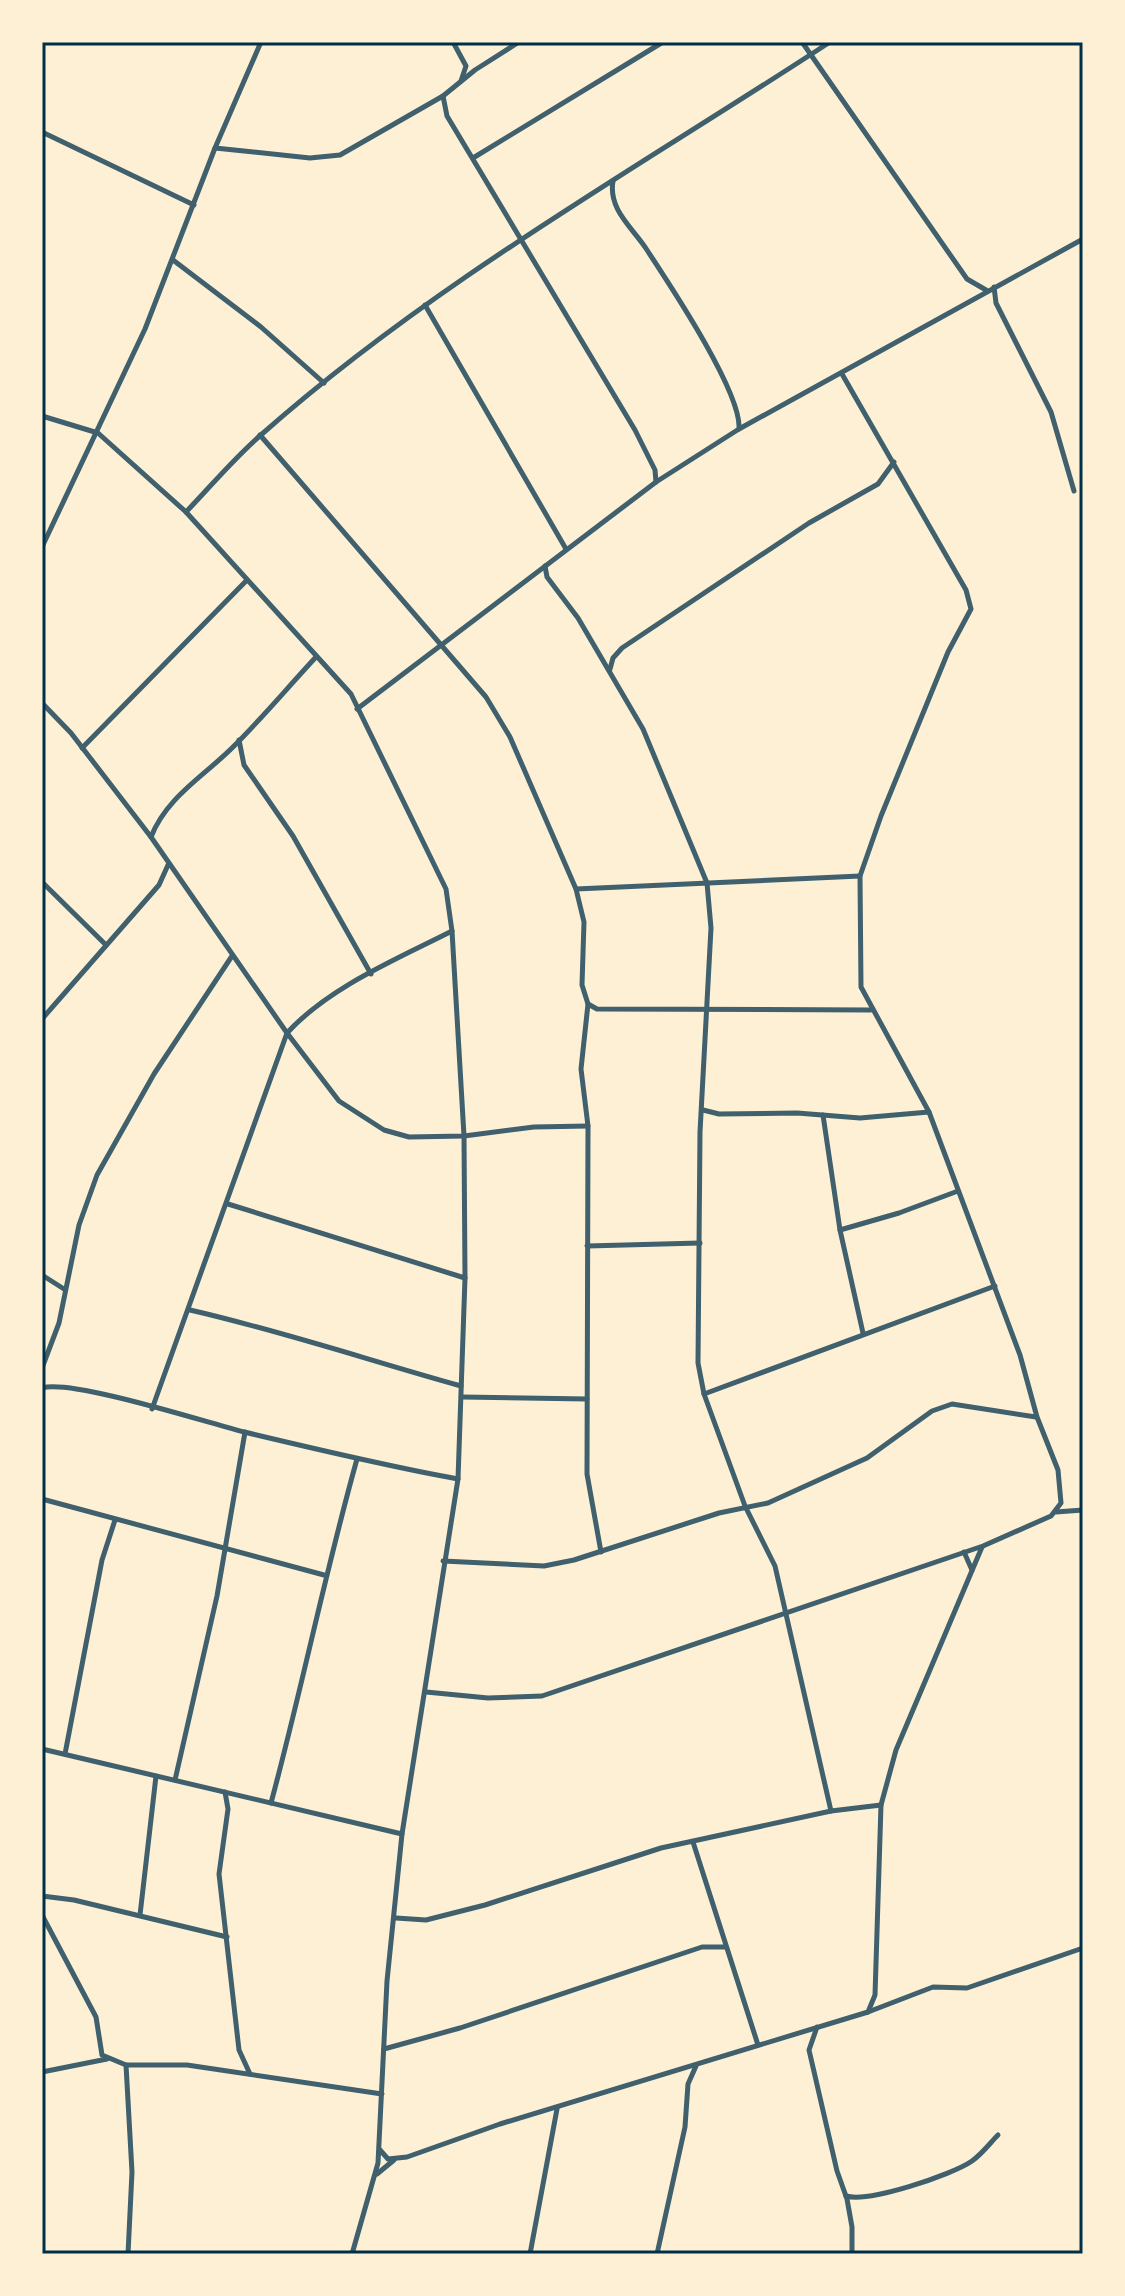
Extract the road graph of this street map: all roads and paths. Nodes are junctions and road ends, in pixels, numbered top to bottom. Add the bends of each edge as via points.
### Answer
1 (261, 42) edge
2 (453, 42) edge
3 (519, 42) edge
4 (663, 42) edge
5 (802, 42) edge
6 (830, 42) edge
7 (810, 55) junction
8 (459, 85) junction
9 (443, 96) junction
10 (42, 132) edge
11 (215, 148) junction
12 (473, 158) junction
13 (613, 180) junction
14 (194, 205) junction
15 (521, 239) junction
16 (1083, 239) edge
17 (172, 260) junction
18 (994, 287) junction
19 (987, 291) junction
20 (425, 305) junction
21 (842, 374) junction
22 (324, 383) junction
23 (42, 416) edge
24 (739, 429) junction
25 (98, 433) junction
26 (260, 435) junction
27 (894, 462) junction
28 (656, 482) junction
29 (1074, 491) dead end
30 (186, 512) junction
31 (42, 547) edge
32 (566, 549) junction
33 (545, 566) junction
34 (247, 580) junction
35 (442, 646) junction
36 (316, 657) junction
37 (609, 670) junction
38 (42, 703) edge
39 (357, 709) junction
40 (239, 740) junction
41 (82, 748) junction
42 (151, 837) junction
43 (168, 864) junction
44 (860, 876) junction
45 (42, 882) edge
46 (707, 883) junction
47 (576, 889) junction
48 (452, 931) junction
49 (106, 945) junction
50 (232, 956) junction
51 (371, 974) junction
52 (588, 1004) junction
53 (705, 1009) junction
54 (871, 1010) junction
55 (42, 1019) edge
56 (287, 1033) junction
57 (703, 1110) junction
58 (929, 1112) junction
59 (823, 1115) junction
60 (588, 1126) junction
61 (464, 1136) junction
62 (958, 1191) junction
63 (228, 1204) junction
64 (840, 1230) junction
65 (700, 1243) junction
66 (587, 1246) junction
67 (42, 1275) edge
68 (465, 1278) junction
69 (995, 1286) junction
70 (64, 1289) junction
71 (190, 1310) junction
72 (863, 1333) junction
73 (42, 1368) edge
74 (461, 1386) junction
75 (42, 1388) edge
76 (704, 1394) junction
77 (462, 1397) junction
78 (587, 1399) junction
79 (152, 1409) junction
80 (1037, 1417) junction
81 (245, 1432) junction
82 (357, 1459) junction
83 (458, 1479) junction
84 (42, 1499) edge
85 (745, 1506) junction
86 (1083, 1510) edge
87 (1056, 1512) junction
88 (115, 1520) junction
89 (983, 1546) junction
90 (223, 1548) junction
91 (601, 1552) junction
92 (964, 1552) junction
93 (443, 1561) junction
94 (972, 1570) junction
95 (324, 1575) junction
96 (784, 1613) junction
97 (426, 1692) junction
98 (42, 1749) edge
99 (65, 1754) junction
100 (156, 1776) junction
101 (175, 1780) junction
102 (225, 1792) junction
103 (271, 1803) junction
104 (881, 1805) junction
105 (831, 1811) junction
106 (402, 1834) junction
107 (693, 1842) junction
108 (42, 1896) edge
109 (42, 1915) edge
110 (140, 1915) junction
111 (396, 1918) junction
112 (410, 1921) junction
113 (393, 1931) junction
114 (227, 1937) junction
115 (725, 1947) junction
116 (1083, 1948) edge
117 (868, 2012) junction
118 (818, 2026) junction
119 (758, 2045) junction
120 (384, 2049) junction
121 (108, 2059) junction
122 (126, 2065) junction
123 (696, 2065) junction
124 (42, 2072) edge
125 (250, 2074) junction
126 (382, 2094) junction
127 (557, 2109) junction
128 (998, 2135) dead end
129 (380, 2150) junction
130 (395, 2160) junction
131 (376, 2174) junction
132 (845, 2195) junction
133 (128, 2254) edge
134 (352, 2254) edge
135 (530, 2254) edge
136 (657, 2254) edge
137 (852, 2254) edge

1 - 11 street
2 - 8 street via 466,66
3 - 8 street
4 - 12 street
5 - 7 street
6 - 7 street
7 - 13 street
7 - 19 street via 967,279
8 - 9 street
9 - 11 street via 352,150 327,158
9 - 12 street via 447,116
10 - 14 street
11 - 14 street
12 - 15 street
13 - 15 street
13 - 24 street via 619,214 647,250 711,357 739,412
14 - 17 street
15 - 20 street
15 - 28 street via 635,430
16 - 18 street
17 - 22 street
17 - 25 street
18 - 19 street
18 - 29 street via 996,303 1051,412
19 - 21 street
20 - 22 street
20 - 32 street
21 - 24 street
21 - 27 street
22 - 26 street
23 - 25 street
24 - 28 street
25 - 30 street
25 - 31 street
26 - 30 street
26 - 35 street
27 - 37 street via 878,484 809,523 622,648
27 - 44 street via 966,590 971,609 948,652
28 - 32 street
30 - 34 street
32 - 33 street
33 - 35 street
33 - 37 street via 547,577
34 - 36 street
34 - 41 street
35 - 39 street
35 - 47 street via 486,697 510,737
36 - 39 street via 351,694
36 - 40 street
37 - 46 street via 643,729
38 - 41 street
39 - 48 street via 446,889
40 - 42 street via 179,795
40 - 51 street via 244,765 293,836
41 - 42 street
42 - 43 street
43 - 49 street via 159,885
43 - 50 street
44 - 46 street
44 - 54 street via 858,954 861,987
45 - 49 street
46 - 47 street
46 - 53 street via 711,928
47 - 52 street via 584,922 582,985
48 - 51 street
48 - 61 street
49 - 55 street
50 - 56 street
50 - 70 street via 154,1074 97,1175
51 - 56 street via 300,1018
52 - 53 street via 597,1009
52 - 60 street via 581,1069
53 - 54 street
53 - 57 street
54 - 58 street
56 - 61 street via 339,1101 384,1130 409,1137
56 - 63 street
57 - 59 street
57 - 65 street
58 - 59 street via 860,1118
58 - 62 street
59 - 64 street
60 - 61 street
60 - 66 street
61 - 68 street
62 - 64 street
62 - 69 street
63 - 68 street
63 - 71 street via 210,1240
64 - 72 street
65 - 66 street
65 - 76 street via 698,1363
66 - 78 street
67 - 70 street
68 - 74 street
69 - 72 street
69 - 80 street
70 - 73 street via 59,1323
71 - 74 street via 275,1329
71 - 79 street
72 - 76 street
74 - 77 street
75 - 79 street via 58,1385
76 - 85 street
77 - 78 street
77 - 83 street
78 - 91 street via 587,1474
79 - 81 street
80 - 85 street via 952,1404 932,1411 847,1469 768,1503
80 - 87 street via 1063,1488
81 - 82 street
81 - 90 street
82 - 83 street
82 - 95 street
83 - 93 street
84 - 88 street
85 - 91 street
85 - 96 street via 775,1566
86 - 87 street
87 - 89 street
88 - 90 street
88 - 99 street via 102,1560
89 - 92 street
89 - 94 street
90 - 95 street
90 - 101 street
91 - 93 street via 544,1566
92 - 94 street
92 - 96 street
93 - 97 street
94 - 104 street via 896,1750
95 - 103 street
96 - 97 street via 542,1696
96 - 105 street via 794,1637
97 - 106 street
98 - 99 street
99 - 100 street
100 - 101 street
100 - 110 street
101 - 102 street
102 - 103 street
102 - 114 street via 228,1809 219,1874
103 - 106 street
104 - 105 street
104 - 117 street via 875,1995
105 - 107 street
106 - 111 street
107 - 112 street via 629,1856 485,1905
107 - 115 street
108 - 110 street
109 - 121 street via 96,2017 99,2045
110 - 114 street
111 - 112 street
111 - 113 street
112 - 113 street
113 - 120 street
114 - 125 street via 239,2050
115 - 119 street
115 - 120 street via 702,1947
116 - 117 street via 967,1988 933,1987
117 - 118 street
118 - 119 street
118 - 132 street via 809,2050
119 - 123 street
120 - 126 street
121 - 122 street
121 - 124 street
122 - 125 street via 187,2065
122 - 133 street via 132,2172
123 - 127 street
123 - 136 street
125 - 126 street
126 - 129 street
127 - 130 street
127 - 135 street
128 - 132 street via 965,2165 883,2193
129 - 130 street
129 - 131 street
130 - 131 street
131 - 134 street
132 - 137 street

